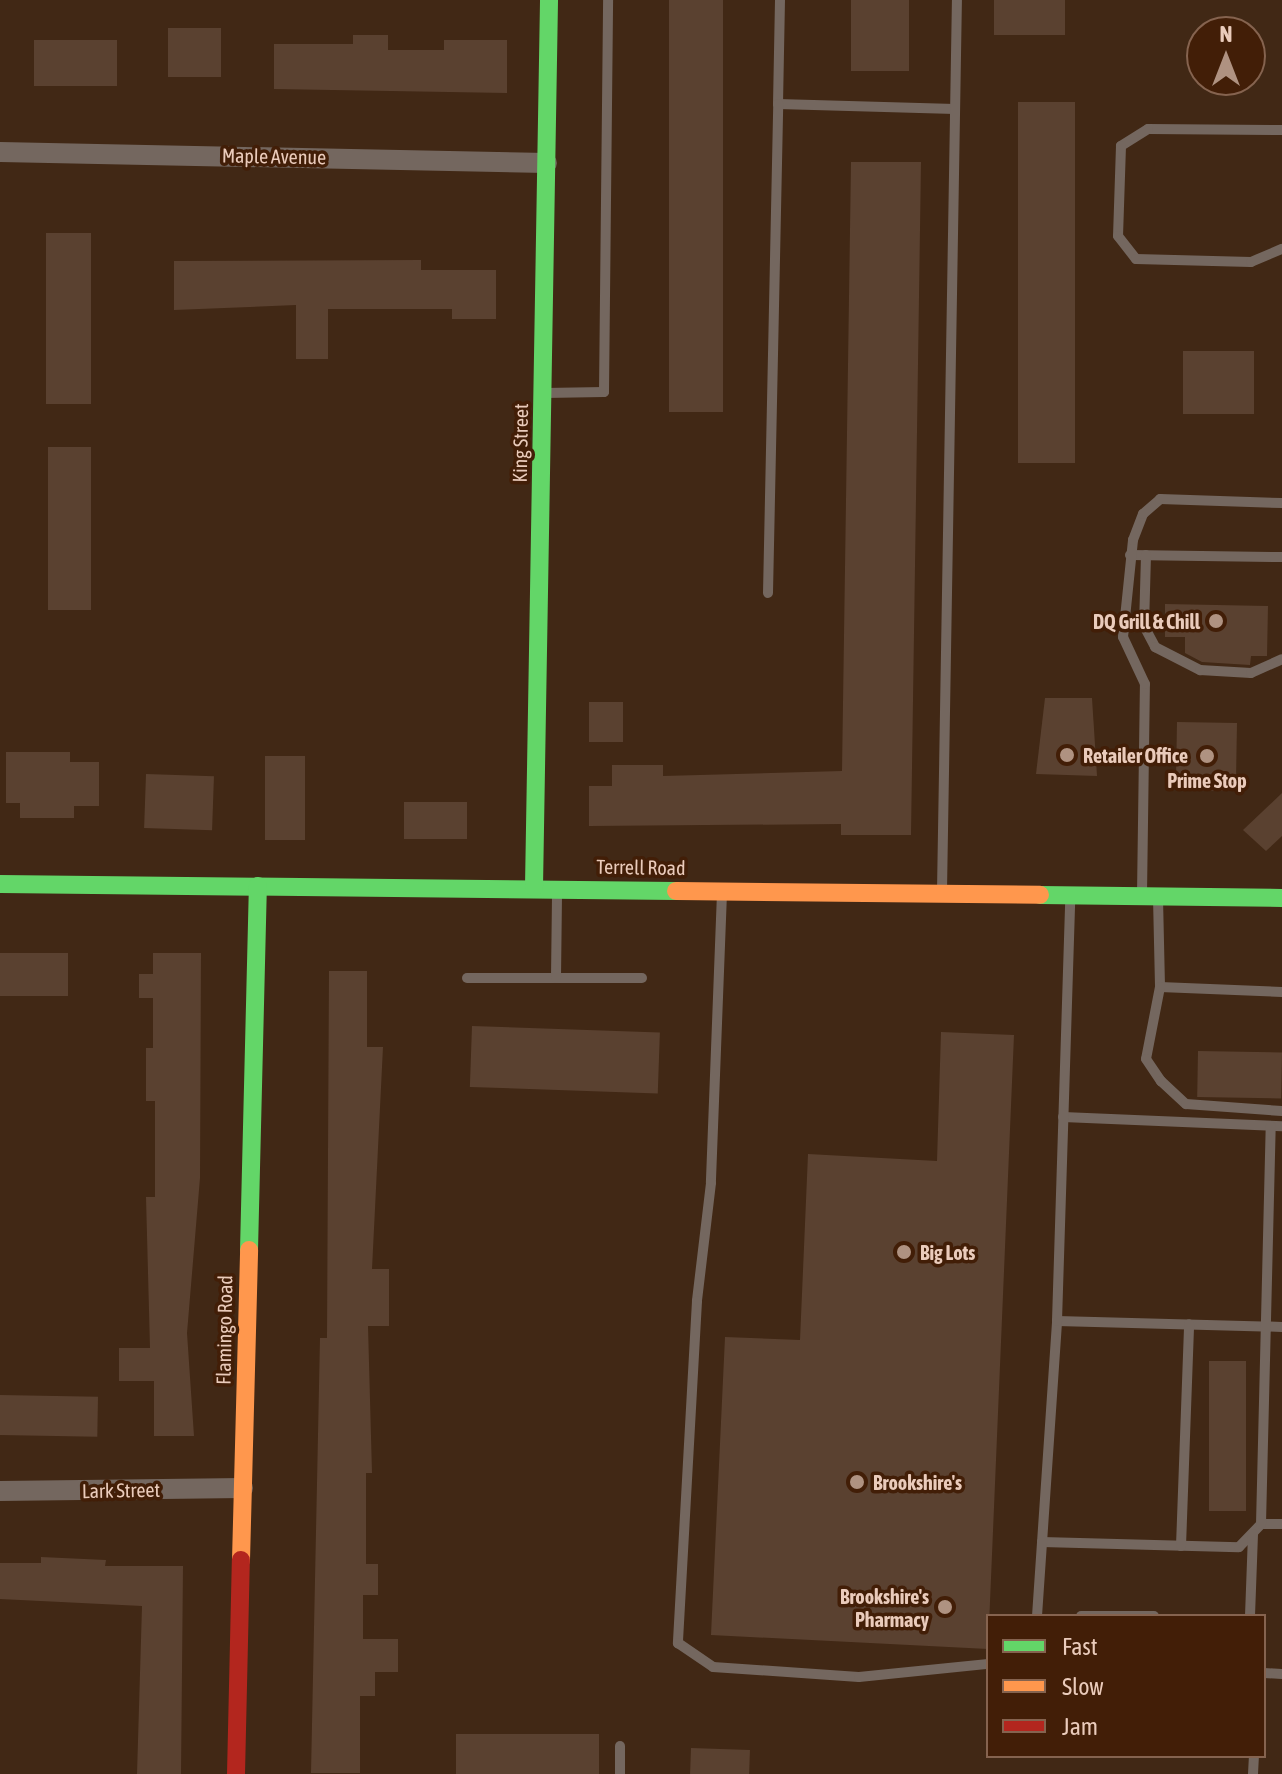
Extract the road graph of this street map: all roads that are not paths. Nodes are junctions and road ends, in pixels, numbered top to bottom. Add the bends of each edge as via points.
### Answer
1 (549, 0) edge
2 (608, 0) edge
3 (780, 0) edge
4 (957, 0) edge
5 (778, 104) junction
6 (955, 109) junction
7 (1282, 130) edge
8 (0, 152) edge
9 (547, 163) junction
10 (1282, 249) edge
11 (543, 393) junction
12 (1282, 503) edge
13 (1130, 555) junction
14 (1146, 555) junction
15 (1282, 557) edge
16 (768, 593) dead end
17 (1282, 659) edge
18 (0, 884) edge
19 (258, 886) junction
20 (534, 887) junction
21 (557, 887) junction
22 (722, 890) junction
23 (942, 893) junction
24 (1070, 895) junction
25 (1150, 896) junction
26 (1282, 898) edge
27 (467, 978) dead end
28 (556, 978) junction
29 (642, 978) dead end
30 (1160, 987) junction
31 (1282, 992) edge
32 (1282, 1111) edge
33 (1063, 1117) junction
34 (1276, 1126) edge
35 (1057, 1321) junction
36 (1189, 1324) junction
37 (1266, 1326) junction
38 (1282, 1327) edge
39 (243, 1488) junction
40 (0, 1491) edge
41 (1261, 1524) junction
42 (1282, 1524) edge
43 (1253, 1534) junction
44 (1042, 1542) junction
45 (1181, 1546) junction
46 (1037, 1614) edge
47 (1250, 1614) edge
48 (986, 1664) edge
49 (620, 1746) dead end
50 (236, 1774) edge
51 (620, 1774) edge

1 - 9 street, King Street
2 - 11 lane via 604,392
3 - 5 lane
4 - 6 lane
5 - 6 lane
5 - 16 lane
6 - 23 lane
7 - 10 lane via 1148,129 1121,146 1118,236 1136,259 1251,262
8 - 9 street, Maple Avenue
9 - 11 street, King Street
11 - 20 street, King Street
12 - 13 lane via 1160,499 1143,514
13 - 14 lane
13 - 25 lane via 1123,637 1145,684
14 - 15 lane
14 - 17 lane via 1144,626 1155,647 1200,670 1251,673
18 - 19 street, Terrell Road
19 - 20 street, Terrell Road
19 - 39 street, Flamingo Road
20 - 21 street, Terrell Road
21 - 22 street, Terrell Road
21 - 28 lane
22 - 23 street, Terrell Road
22 - 48 lane via 711,1183 697,1301 678,1643 713,1667 859,1677
23 - 24 street, Terrell Road
24 - 25 street, Terrell Road
24 - 33 lane
25 - 26 street, Terrell Road
25 - 30 lane
27 - 28 lane
28 - 29 lane
30 - 31 lane
30 - 32 lane via 1146,1059 1161,1081 1186,1104
33 - 34 lane
33 - 35 lane
34 - 37 lane
35 - 36 lane
35 - 44 lane
36 - 37 lane
36 - 45 lane
37 - 38 lane
37 - 41 lane
39 - 40 street, Lark Street
39 - 50 street, Flamingo Road
41 - 42 lane
41 - 43 lane
43 - 45 lane via 1239,1547
43 - 47 lane
44 - 45 lane
44 - 46 lane
49 - 51 lane

